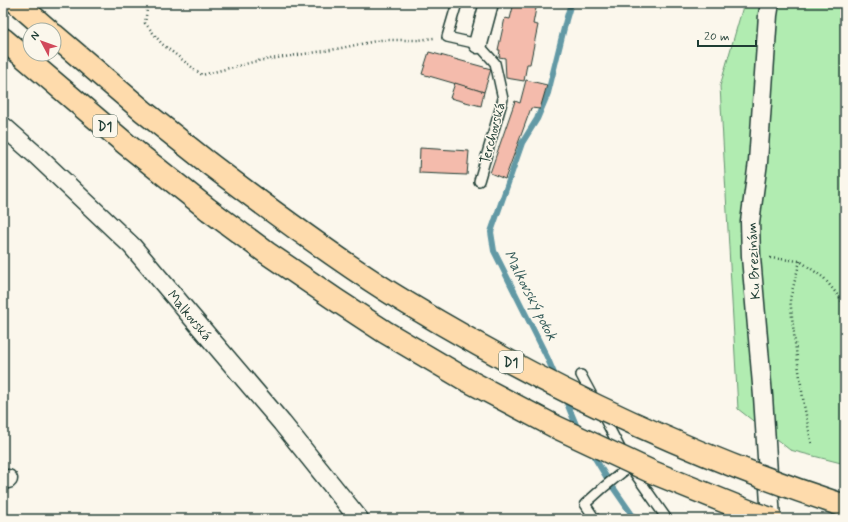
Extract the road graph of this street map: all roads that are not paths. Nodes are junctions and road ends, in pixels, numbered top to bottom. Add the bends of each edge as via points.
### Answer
1 (17, 3) edge
2 (457, 3) edge
3 (489, 3) edge
4 (770, 3) edge
5 (39, 22) edge
6 (3, 39) edge
7 (62, 43) edge
8 (478, 44) junction
9 (3, 126) edge
10 (479, 181) dead end
11 (581, 375) dead end
12 (630, 466) junction
13 (845, 506) edge
14 (359, 519) edge
15 (595, 519) edge
16 (668, 519) edge
17 (771, 519) edge

1 - 5 highway
2 - 8 lane via 447,37
3 - 8 street
4 - 17 street, Ku Brezinám via 758,162 750,222
6 - 17 highway, D1, bridge via 126,144 209,210 267,253 385,332 463,378 556,427 652,472
7 - 13 highway, D1, bridge via 143,111 262,204 389,292 473,342 630,422 739,468
8 - 10 lane, Terchovská via 495,63 503,99
9 - 14 street, Malkovská via 132,246 282,423
11 - 12 lane
12 - 15 lane via 585,504
12 - 16 lane

